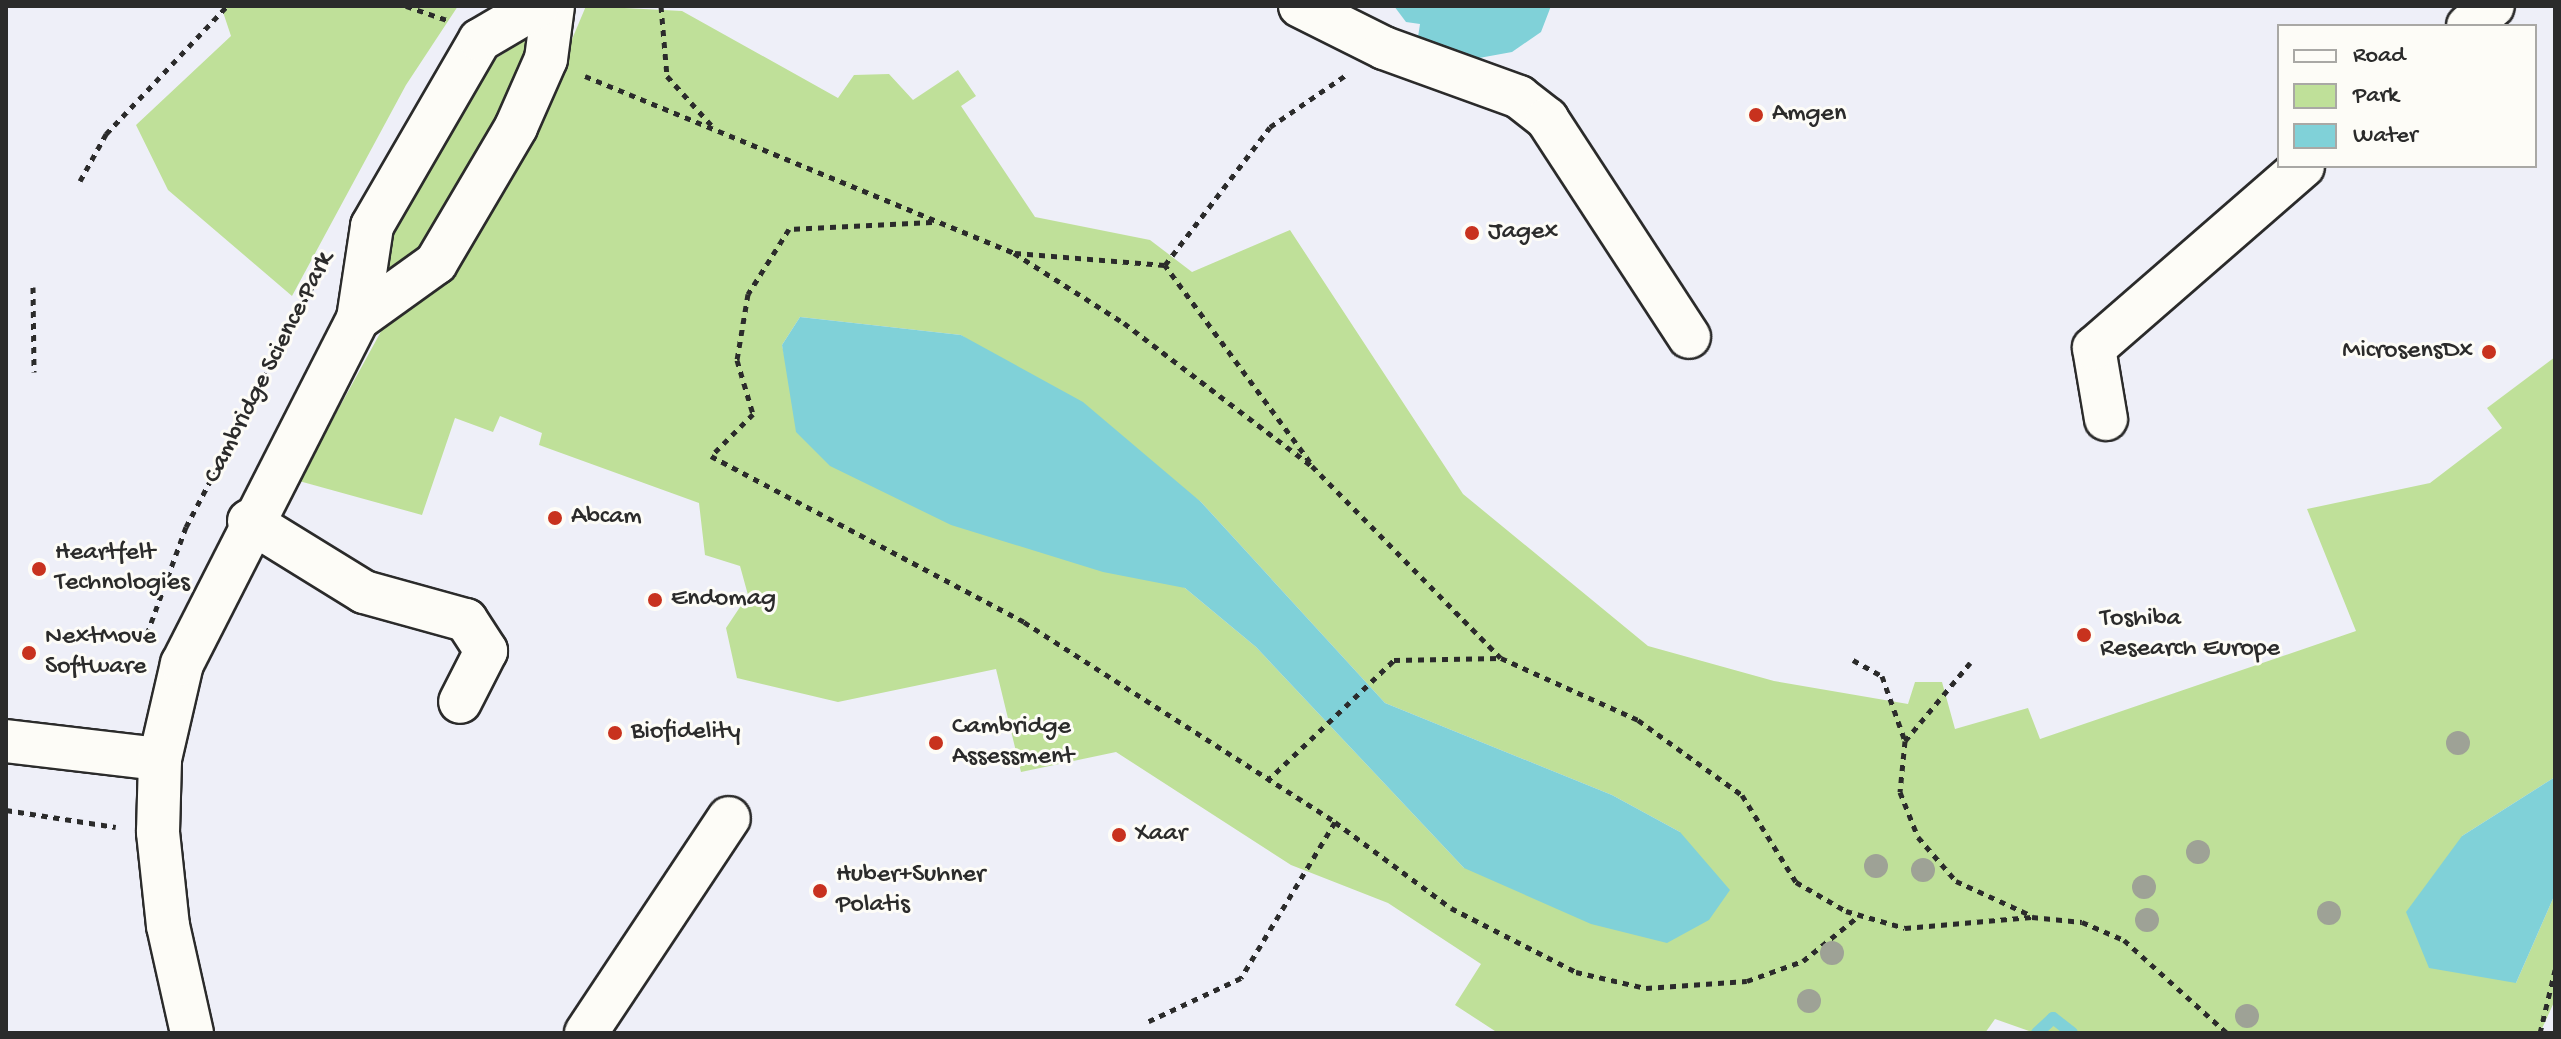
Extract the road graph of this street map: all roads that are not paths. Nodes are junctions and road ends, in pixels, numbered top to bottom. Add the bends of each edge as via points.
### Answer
1 (538, 6) edge
2 (553, 6) edge
3 (1300, 6) edge
4 (2493, 6) edge
5 (2470, 24) edge
6 (2301, 168) edge
7 (358, 319) junction
8 (1689, 337) dead end
9 (2106, 419) dead end
10 (249, 521) junction
11 (460, 702) dead end
12 (6, 741) edge
13 (160, 759) junction
14 (729, 818) dead end
15 (192, 1033) edge
16 (586, 1033) edge

1 - 7 street, Cambridge Science Park via 480,40 372,226
2 - 7 street, Cambridge Science Park via 546,59 516,127 436,263
3 - 8 street via 1384,48 1493,85 1547,119
4 - 5 street
6 - 9 street via 2094,348
7 - 10 street, Cambridge Science Park
10 - 11 street via 364,592 466,620 486,651
10 - 13 street, Cambridge Science Park via 182,664
12 - 13 street
13 - 15 street, Cambridge Science Park via 168,926
14 - 16 street

